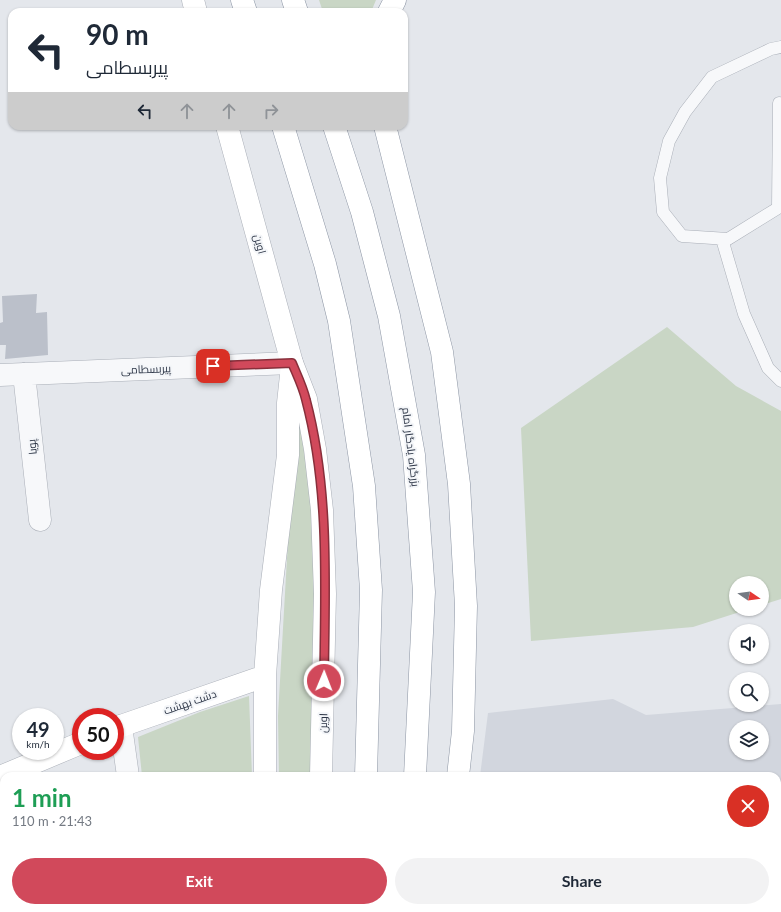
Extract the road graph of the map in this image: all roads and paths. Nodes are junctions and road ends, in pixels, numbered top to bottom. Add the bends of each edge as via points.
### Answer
1 (781, 47) edge
2 (779, 102) dead end
3 (228, 130) edge
4 (284, 130) edge
5 (335, 130) edge
6 (386, 130) edge
7 (722, 239) junction
8 (292, 363) junction
9 (24, 374) junction
10 (0, 375) edge
11 (781, 381) edge
12 (40, 520) dead end
13 (265, 676) junction
14 (124, 725) edge
15 (72, 747) edge
16 (124, 756) edge
17 (12, 772) edge
18 (127, 772) edge
19 (265, 772) edge
20 (321, 772) edge
21 (366, 772) edge
22 (415, 772) edge
23 (458, 772) edge

1 - 7 lane via 771,49 712,77 685,112 669,141 660,178 663,212 682,236
2 - 7 lane via 778,208 728,239
3 - 8 main road, اوین
4 - 21 main road via 325,264 339,321 364,486 371,590
5 - 22 main road, بزرگراه یادگار امام via 362,212 389,316 414,455 424,592
6 - 23 main road via 442,352 459,484 466,606 463,731
7 - 11 lane via 744,314 768,368
8 - 9 street, پیربسطامی
8 - 13 main road, اوین via 288,403 288,455 271,590
8 - 20 main road, اوین via 306,399 322,510 325,594
9 - 10 street, پیربسطامی
9 - 12 street, پویا
13 - 14 main road, دشت بهشت
13 - 19 main road, اوین
15 - 17 main road
16 - 18 street

